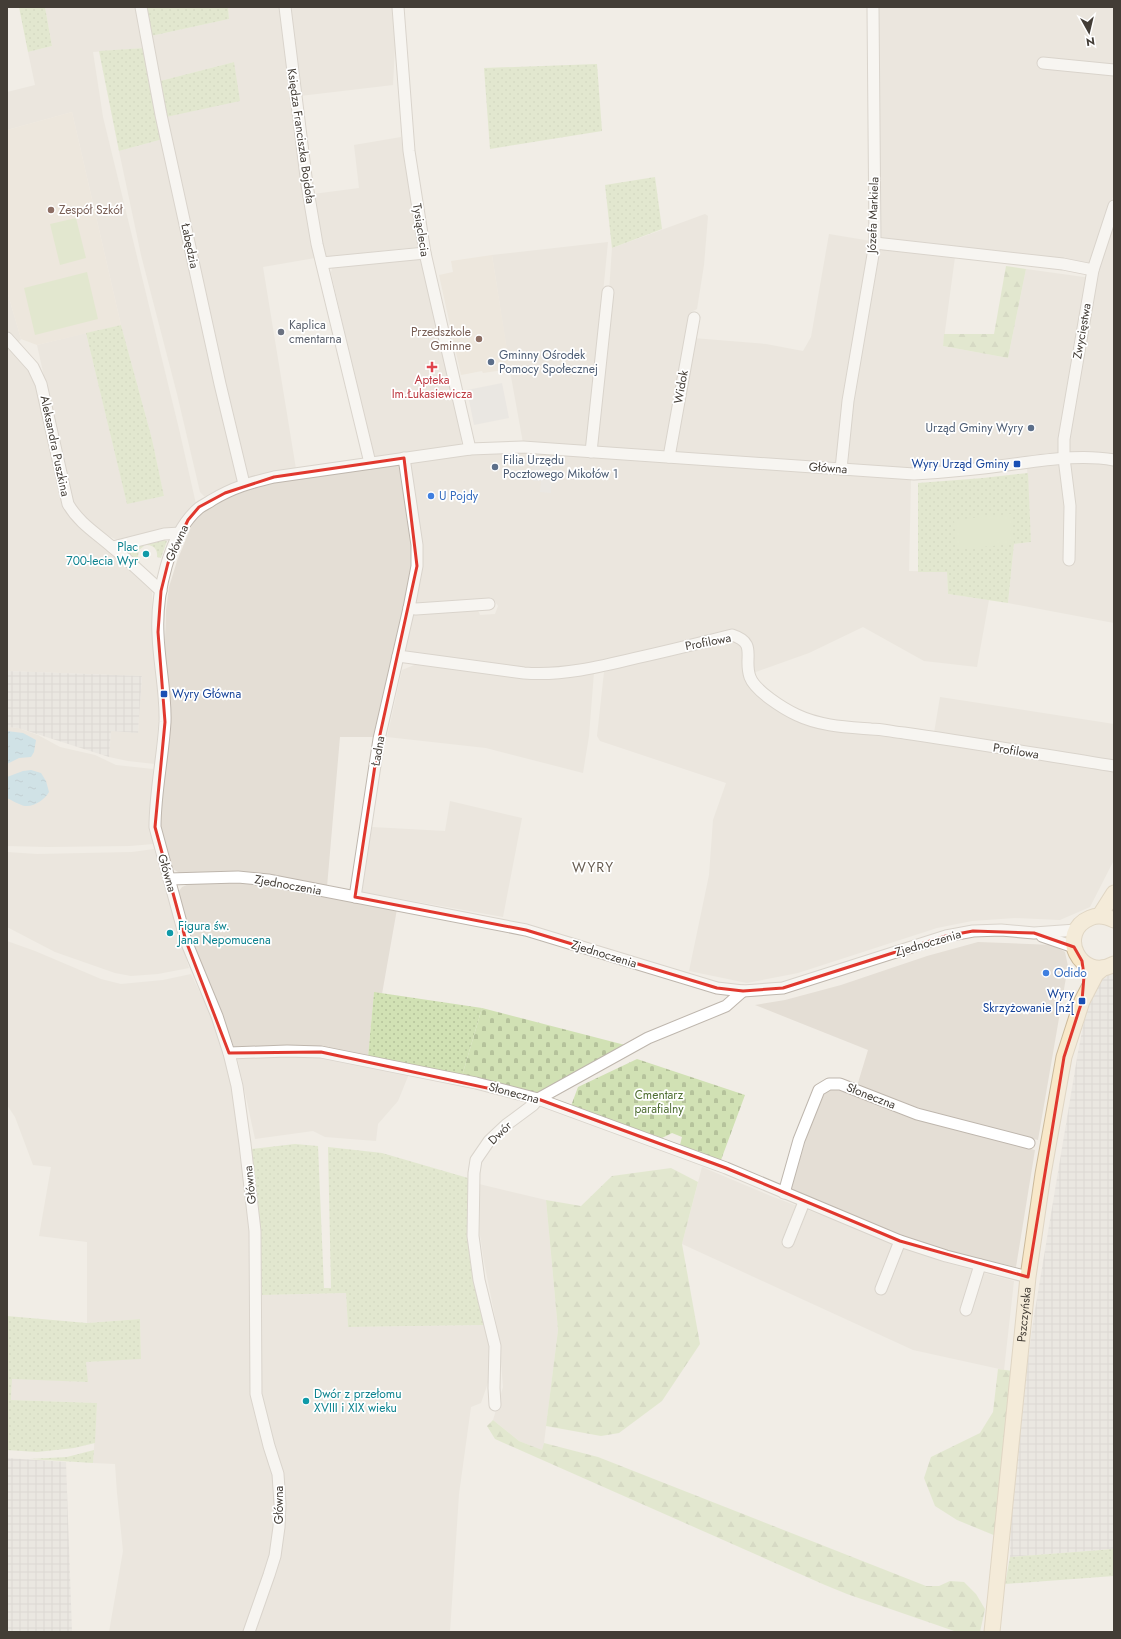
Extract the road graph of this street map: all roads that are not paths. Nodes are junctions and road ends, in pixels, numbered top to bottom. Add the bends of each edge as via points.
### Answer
1 (141, 7) edge
2 (285, 7) edge
3 (398, 7) edge
4 (873, 7) edge
5 (1044, 62) dead end
6 (1114, 70) edge
7 (1114, 206) edge
8 (875, 243) junction
9 (425, 253) junction
10 (322, 263) junction
11 (1092, 270) junction
12 (608, 292) dead end
13 (694, 318) dead end
14 (7, 338) edge
15 (470, 449) junction
16 (591, 452) junction
17 (669, 457) junction
18 (404, 458) junction
19 (1064, 458) junction
20 (1114, 460) edge
21 (370, 463) junction
22 (841, 469) junction
23 (244, 484) junction
24 (180, 533) junction
25 (113, 547) junction
26 (1069, 560) dead end
27 (161, 591) junction
28 (489, 604) dead end
29 (409, 608) junction
30 (398, 656) junction
31 (1114, 766) edge
32 (169, 879) junction
33 (1114, 893) edge
34 (355, 897) junction
35 (1107, 918) edge
36 (1076, 930) junction
37 (1034, 934) junction
38 (1074, 947) junction
39 (1082, 961) junction
40 (1108, 966) edge
41 (743, 991) junction
42 (1082, 1001) junction
43 (230, 1053) junction
44 (538, 1099) junction
45 (1028, 1143) dead end
46 (784, 1193) junction
47 (804, 1202) junction
48 (900, 1241) junction
49 (788, 1242) dead end
50 (980, 1265) junction
51 (1028, 1277) junction
52 (881, 1289) dead end
53 (966, 1310) dead end
54 (495, 1405) dead end
55 (249, 1632) edge
56 (992, 1632) edge

1 - 23 street, Łabędzia via 164,130
2 - 10 street, Księdza Franciszka Bojdoła via 307,185 316,244
3 - 9 street, Tysiąclecia via 409,151
4 - 8 street, Józefa Markiela
5 - 6 street
7 - 11 street, Zwycięstwa
8 - 11 street via 1063,264
8 - 22 street, Józefa Markiela via 848,401
9 - 10 street
9 - 15 street, Tysiąclecia
10 - 21 street, Księdza Franciszka Bojdoła
11 - 19 street, Zwycięstwa via 1064,439
12 - 16 street
13 - 17 street, Widok
14 - 25 street, Aleksandra Puszkina via 33,367 41,384 68,504 84,525
15 - 16 street, Główna via 523,448
15 - 18 street, Główna
16 - 17 street, Główna
17 - 22 street, Główna
18 - 21 street, Główna
18 - 29 street, Ładna via 417,545 417,566
19 - 20 street, Główna
19 - 22 street, Główna via 955,472 914,474
19 - 26 street via 1069,497
21 - 23 street, Główna
23 - 24 street, Główna via 199,508
24 - 25 street via 164,534
24 - 27 street, Główna via 168,563
25 - 27 street, Aleksandra Puszkina
27 - 32 street, Główna via 158,632 165,722 155,827
28 - 29 street
29 - 30 street, Ładna
30 - 31 street, Profilowa via 524,674 563,673 732,636 742,638 748,645 750,678 760,690 799,716 845,728 912,734
30 - 34 street, Ładna via 378,747
32 - 34 street, Zjednoczenia via 238,877 268,880
32 - 43 street, Główna via 186,941
33 - 35 main road
34 - 41 street, Zjednoczenia via 526,930 717,988
35 - 36 main road via 1086,919
36 - 37 street, Zjednoczenia
36 - 38 main road
37 - 38 street, Zjednoczenia
37 - 41 street, Zjednoczenia via 1001,930 973,931 946,936 782,988
38 - 39 main road
39 - 40 main road via 1092,967
39 - 42 main road, Pszczyńska
40 - 42 main road, Pszczyńska via 1096,974
41 - 44 street, Dwór via 726,1006 648,1038
42 - 51 main road, Pszczyńska via 1064,1056
43 - 44 street, Słoneczna via 321,1052 476,1083
43 - 55 street, Główna via 237,1086 255,1231 256,1394 279,1484 279,1527 274,1556
44 - 46 street, Słoneczna via 712,1163
44 - 54 street, Dwór via 489,1141 476,1160 474,1173 473,1236 479,1280 495,1346
45 - 46 street, Słoneczna via 917,1114 840,1084 829,1084 819,1090 802,1133
46 - 47 street, Słoneczna
47 - 48 street, Słoneczna
47 - 49 street
48 - 50 street, Słoneczna
48 - 52 street
50 - 51 street, Słoneczna
50 - 53 street
51 - 56 main road, Pszczyńska

